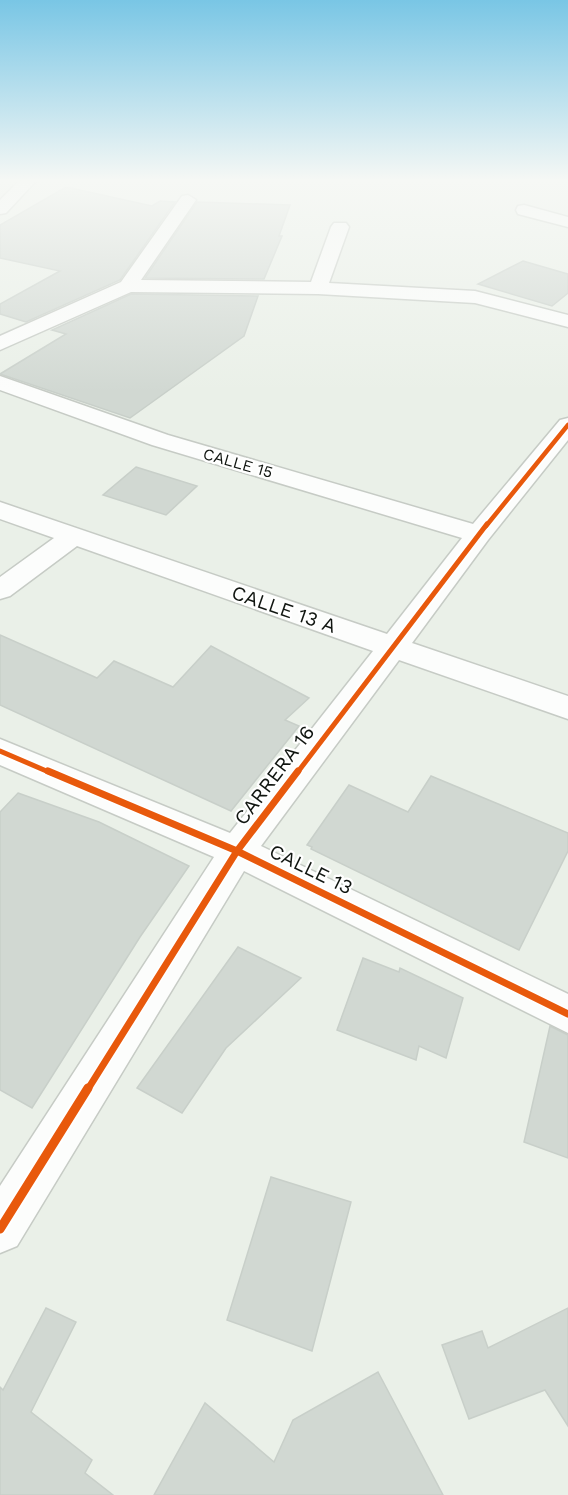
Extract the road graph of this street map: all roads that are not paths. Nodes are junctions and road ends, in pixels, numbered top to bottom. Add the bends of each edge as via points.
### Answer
1 (152, 252) edge
2 (331, 252) edge
3 (128, 286) junction
4 (318, 288) junction
5 (568, 321) edge
6 (0, 344) edge
7 (0, 383) edge
8 (568, 425) edge
9 (0, 510) edge
10 (479, 534) junction
11 (74, 536) junction
12 (0, 590) edge
13 (393, 647) junction
14 (568, 708) edge
15 (0, 751) edge
16 (237, 851) junction
17 (568, 1014) edge
18 (0, 1229) edge

1 - 3 street
2 - 4 street
3 - 4 street
3 - 6 street
4 - 5 street via 475,297
7 - 10 street, CALLE 15 via 160,440
8 - 10 street, CARRERA 16
9 - 11 street, CALLE 13 A
10 - 13 street, CARRERA 16
11 - 12 street
11 - 13 street, CALLE 13 A
13 - 14 street, CALLE 13 A
13 - 16 street, CARRERA 16
15 - 16 street, CALLE 13
16 - 17 street, CALLE 13
16 - 18 street, CARRERA 16

